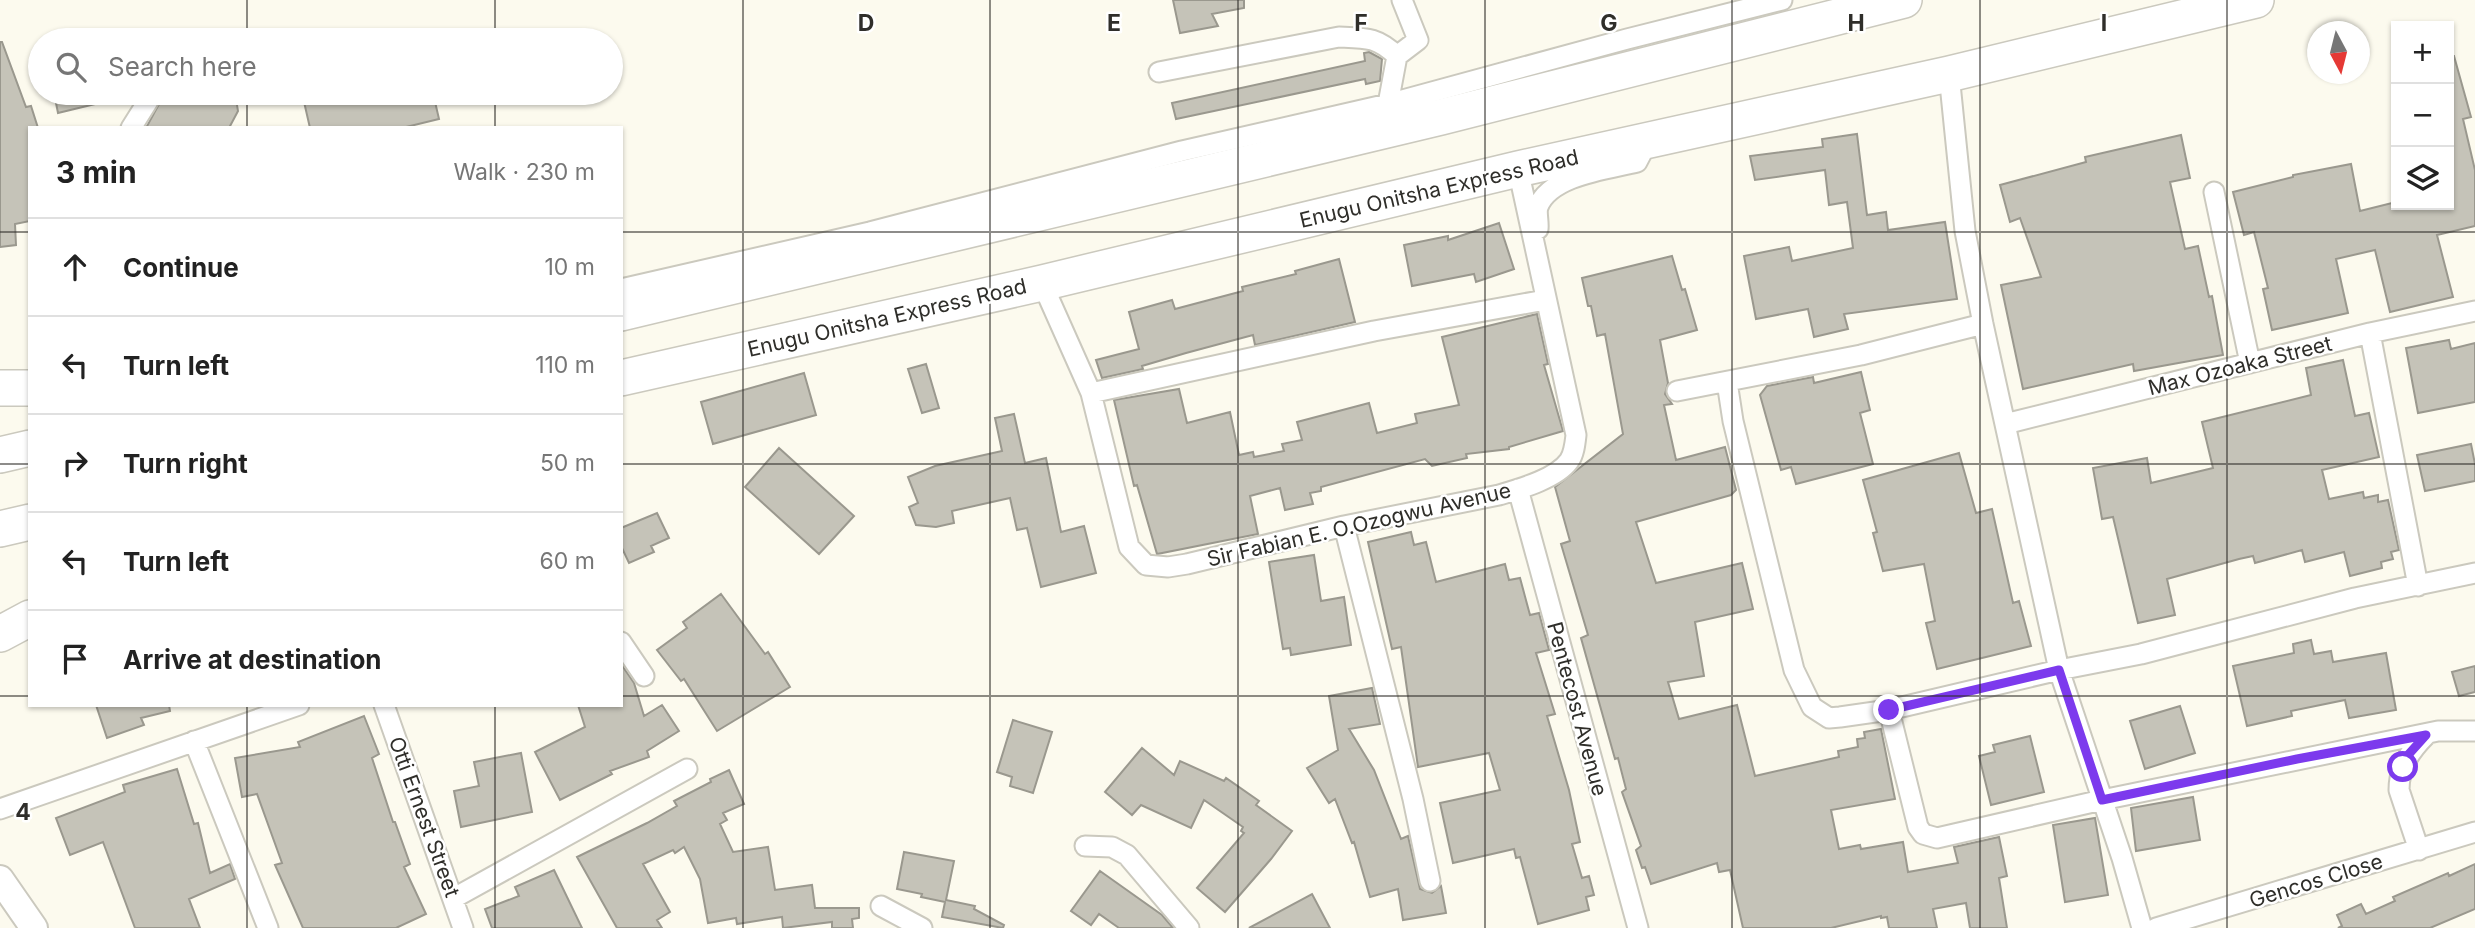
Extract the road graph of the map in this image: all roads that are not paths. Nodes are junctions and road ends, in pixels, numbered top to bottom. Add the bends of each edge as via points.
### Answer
1 (1402, 0) edge
2 (1782, 0) edge
3 (2256, 0) edge
4 (1883, 2) edge
5 (1397, 57) junction
6 (1159, 72) dead end
7 (1949, 74) junction
8 (1388, 104) junction
9 (145, 105) edge
10 (132, 126) edge
11 (1648, 141) junction
12 (1518, 169) junction
13 (2214, 192) dead end
14 (1533, 243) junction
15 (1042, 283) junction
16 (623, 289) edge
17 (1545, 300) junction
18 (2475, 312) edge
19 (623, 313) edge
20 (1983, 324) junction
21 (2370, 333) junction
22 (2250, 363) junction
23 (623, 378) edge
24 (1727, 382) junction
25 (0, 388) edge
26 (28, 388) edge
27 (1677, 391) dead end
28 (1091, 393) junction
29 (2005, 424) junction
30 (28, 448) edge
31 (0, 455) edge
32 (1518, 489) junction
33 (28, 522) edge
34 (1344, 526) junction
35 (0, 529) edge
36 (2475, 573) edge
37 (2418, 586) junction
38 (28, 619) edge
39 (0, 634) edge
40 (623, 645) edge
41 (2059, 670) junction
42 (644, 676) dead end
43 (293, 707) edge
44 (385, 707) edge
45 (1889, 710) junction
46 (2475, 731) edge
47 (2426, 735) junction
48 (194, 741) junction
49 (687, 769) dead end
50 (2102, 800) junction
51 (0, 809) edge
52 (2475, 832) edge
53 (1085, 846) dead end
54 (2420, 850) junction
55 (0, 879) edge
56 (1430, 881) dead end
57 (454, 898) junction
58 (881, 906) dead end
59 (34, 928) edge
60 (268, 928) edge
61 (463, 928) edge
62 (922, 928) edge
63 (1189, 928) edge
64 (1638, 928) edge
65 (2142, 928) edge
66 (2156, 928) edge

1 - 5 street via 1418,40
2 - 8 street
3 - 7 highway, Enugu Onitsha Express Road
4 - 19 highway via 1428,120
5 - 6 street via 1382,42 1339,37
5 - 8 street
7 - 11 highway, Enugu Onitsha Express Road
7 - 20 street via 1965,231
8 - 16 street via 1182,150 870,232
9 - 10 street
11 - 12 highway, Enugu Onitsha Express Road
11 - 14 street via 1637,163 1585,174 1545,196 1538,208
12 - 14 street, Sir Fabian E. O.Ozogwu Avenue
12 - 15 highway, Enugu Onitsha Express Road
13 - 22 street
14 - 17 street, Sir Fabian E. O.Ozogwu Avenue
15 - 23 highway, Enugu Onitsha Express Road
15 - 28 street, Sir Fabian E. O.Ozogwu Avenue
17 - 28 street via 1374,331
17 - 32 street, Sir Fabian E. O.Ozogwu Avenue via 1575,447 1569,461 1556,472
18 - 21 street, Max Ozoaka Street
20 - 24 street
20 - 29 street
21 - 22 street, Max Ozoaka Street
21 - 37 street
22 - 29 street, Max Ozoaka Street
24 - 27 street
24 - 45 street via 1794,670 1805,696 1829,718
25 - 26 highway
28 - 34 street, Sir Fabian E. O.Ozogwu Avenue via 1122,527 1129,547 1146,565 1168,568
29 - 41 street
30 - 31 highway
32 - 34 street, Sir Fabian E. O.Ozogwu Avenue
32 - 64 street, Pentecost Avenue
33 - 35 highway
34 - 56 street
36 - 37 street
37 - 41 street
38 - 39 highway
40 - 42 street
41 - 45 street
41 - 50 street
43 - 48 street
44 - 57 street, Otti Ernest Street
45 - 50 street via 1918,827 1928,836 1937,838
46 - 47 street
47 - 50 street
47 - 54 street via 2408,755 2399,782
48 - 51 street
48 - 60 street
49 - 57 street
50 - 65 street
52 - 54 street, Gencos Close
53 - 63 street via 1112,847 1127,855
54 - 66 street, Gencos Close
55 - 59 main road
57 - 61 street, Otti Ernest Street
58 - 62 street

